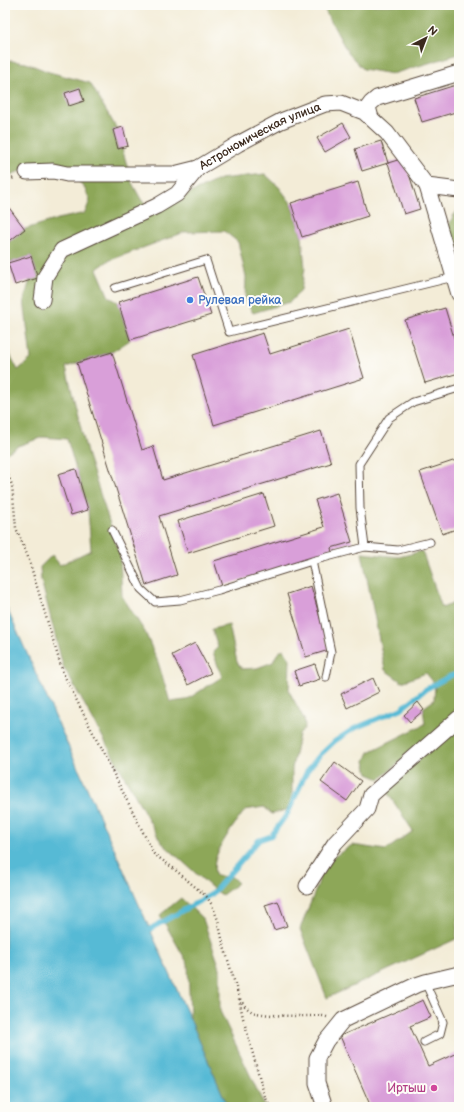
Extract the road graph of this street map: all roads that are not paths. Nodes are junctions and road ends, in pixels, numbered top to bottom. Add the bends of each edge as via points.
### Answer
1 (459, 73) edge
2 (371, 118) junction
3 (198, 168) junction
4 (27, 172) dead end
5 (427, 186) junction
6 (459, 190) edge
7 (454, 277) junction
8 (115, 288) dead end
9 (459, 294) edge
10 (42, 300) dead end
11 (459, 388) edge
12 (112, 530) dead end
13 (430, 542) dead end
14 (365, 547) junction
15 (312, 560) junction
16 (326, 677) dead end
17 (459, 718) edge
18 (307, 886) dead end
19 (459, 974) edge
20 (425, 982) junction
21 (424, 1042) dead end
22 (325, 1107) edge

1 - 2 street via 377,98 368,107
2 - 3 street, Астрономическая улица via 364,112 341,103 325,104 281,121
2 - 5 street, Астрономическая улица via 387,133
3 - 4 street, Астрономическая улица via 174,174
3 - 10 street via 177,194 157,206 62,250 45,276
5 - 6 street
5 - 7 street
7 - 8 lane via 229,332 206,260
7 - 9 street
11 - 14 lane via 413,402 389,418 359,464 360,508
12 - 15 lane via 141,589 155,602 180,600 219,590
13 - 14 lane via 398,550
14 - 15 lane
15 - 16 lane via 331,652
17 - 18 street via 371,795 367,809 335,843
19 - 20 street
20 - 21 lane via 443,1022 440,1034
20 - 22 street via 343,1020 326,1040 318,1058 317,1083

